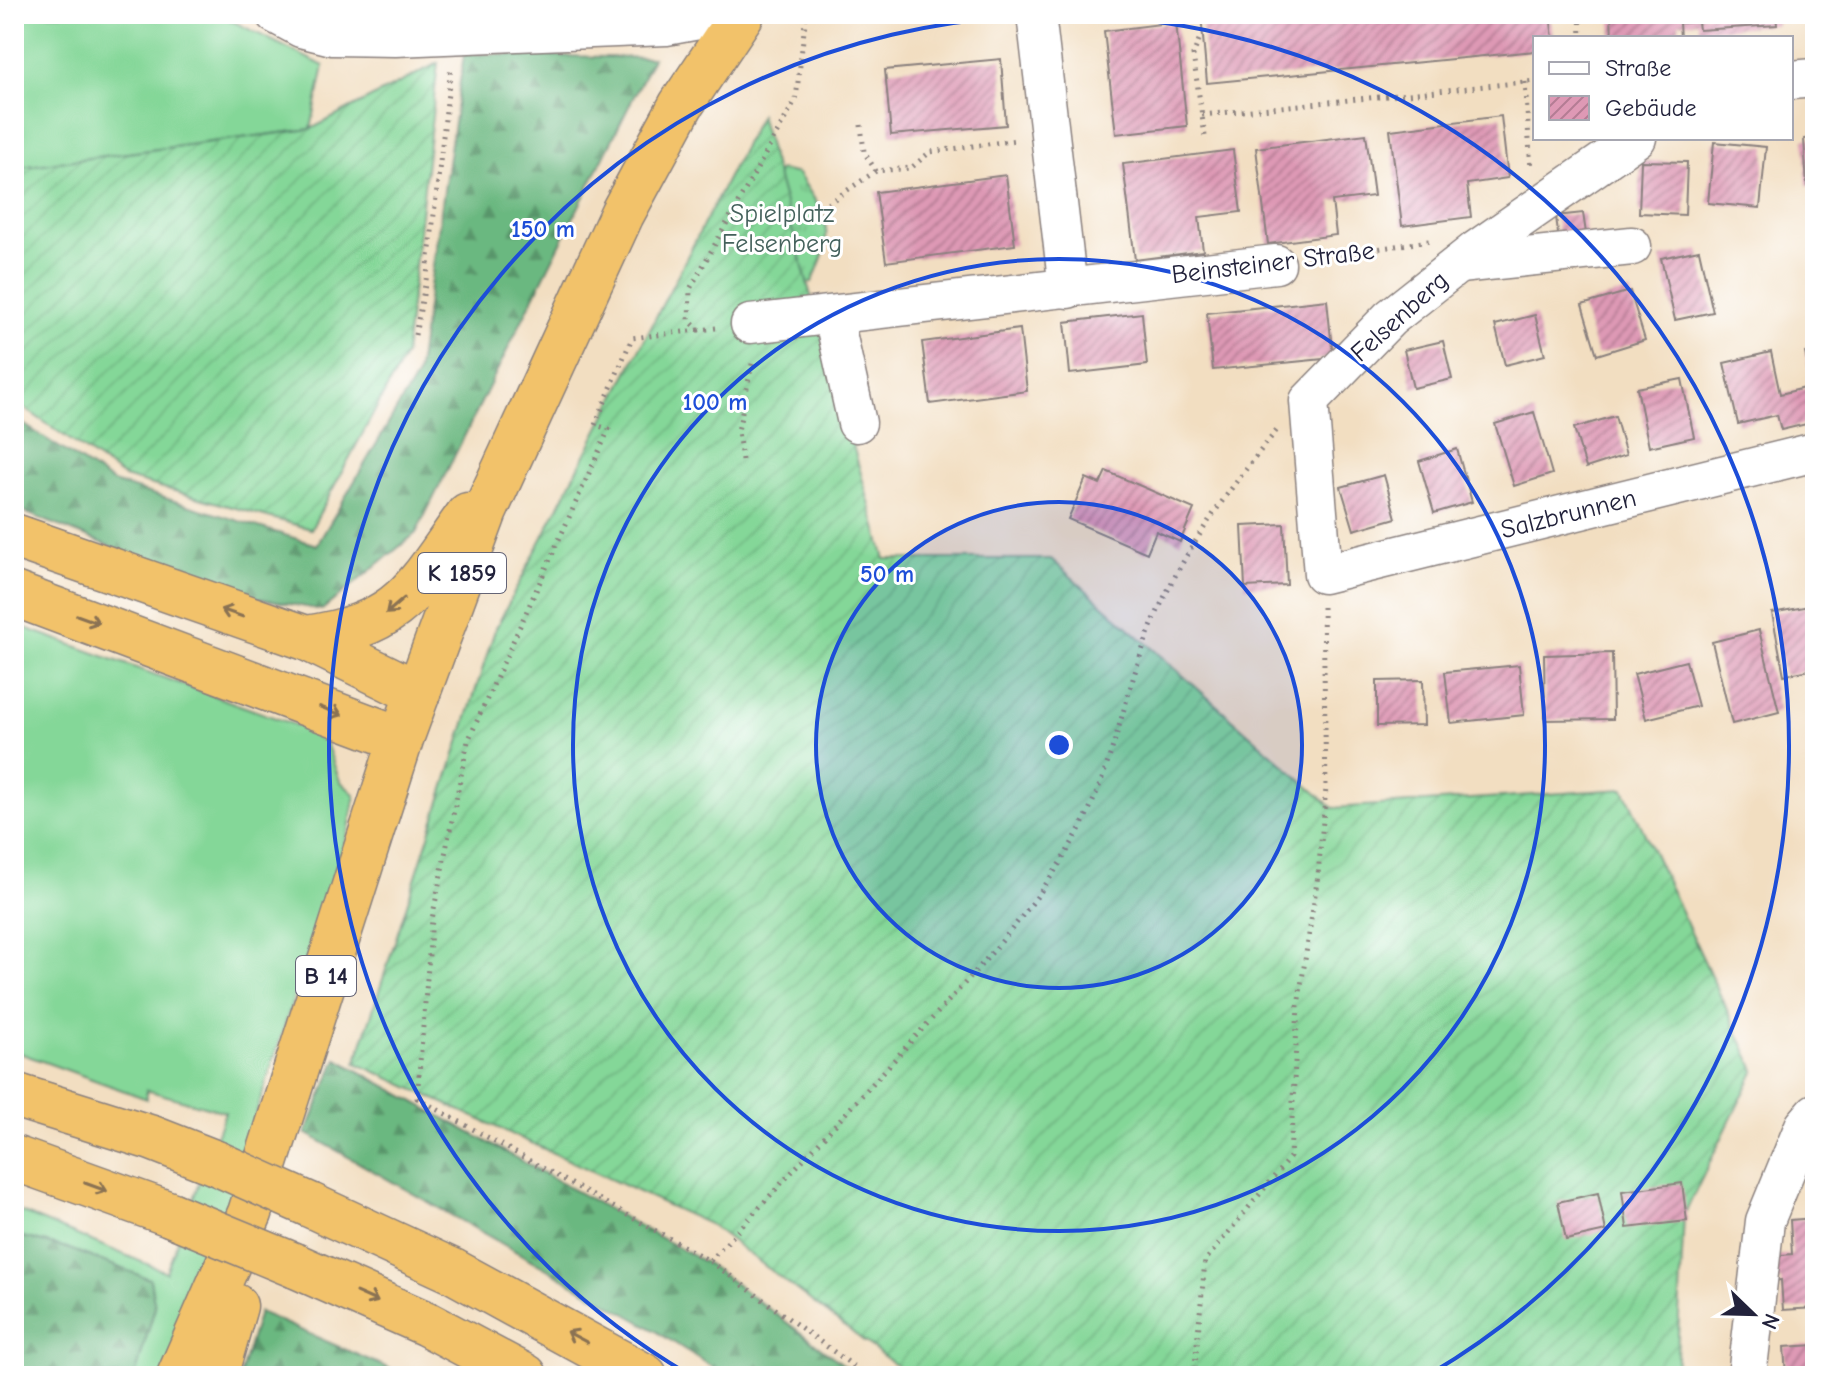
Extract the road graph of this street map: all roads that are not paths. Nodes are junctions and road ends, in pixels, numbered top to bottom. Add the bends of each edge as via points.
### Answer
1 (275, 14) edge
2 (731, 14) edge
3 (742, 14) edge
4 (1036, 14) edge
5 (1815, 78) edge
6 (1793, 80) edge
7 (1634, 140) edge
8 (1632, 246) dead end
9 (1467, 257) junction
10 (1276, 264) road end
11 (1068, 289) junction
12 (833, 315) junction
13 (750, 324) road end
14 (857, 423) dead end
15 (1815, 452) edge
16 (510, 456) junction
17 (14, 536) edge
18 (1323, 574) joint
19 (14, 594) edge
20 (306, 638) junction
21 (418, 693) junction
22 (401, 739) junction
23 (14, 1070) edge
24 (14, 1095) edge
25 (1815, 1113) edge
26 (152, 1138) junction
27 (14, 1158) edge
28 (250, 1213) junction
29 (179, 1376) edge
30 (215, 1376) edge
31 (525, 1376) edge
32 (645, 1376) edge
33 (1747, 1376) edge

1 - 2 street via 333,36 666,26
3 - 16 highway, K 1859 via 681,105 622,214
4 - 11 street
5 - 6 street
7 - 9 street, Felsenberg
8 - 9 street
9 - 18 street, Felsenberg via 1390,318 1309,401
10 - 11 street, Beinsteiner Straße
11 - 12 street, Beinsteiner Straße
12 - 13 street, Beinsteiner Straße
12 - 14 street
15 - 18 street, Salzbrunnen
16 -> 20 highway via 419,583 392,611 347,632
16 - 21 highway, K 1859
20 -> 17 highway
19 -> 22 highway
20 - 21 highway
21 - 22 highway, B 14
22 - 28 highway, B 14
23 - 26 highway
24 - 26 highway
25 - 33 street via 1804,1126 1765,1221
32 -> 26 highway, bridge via 453,1271
27 -> 31 highway, bridge via 296,1266 427,1324
28 - 29 highway
28 - 30 highway via 241,1284

